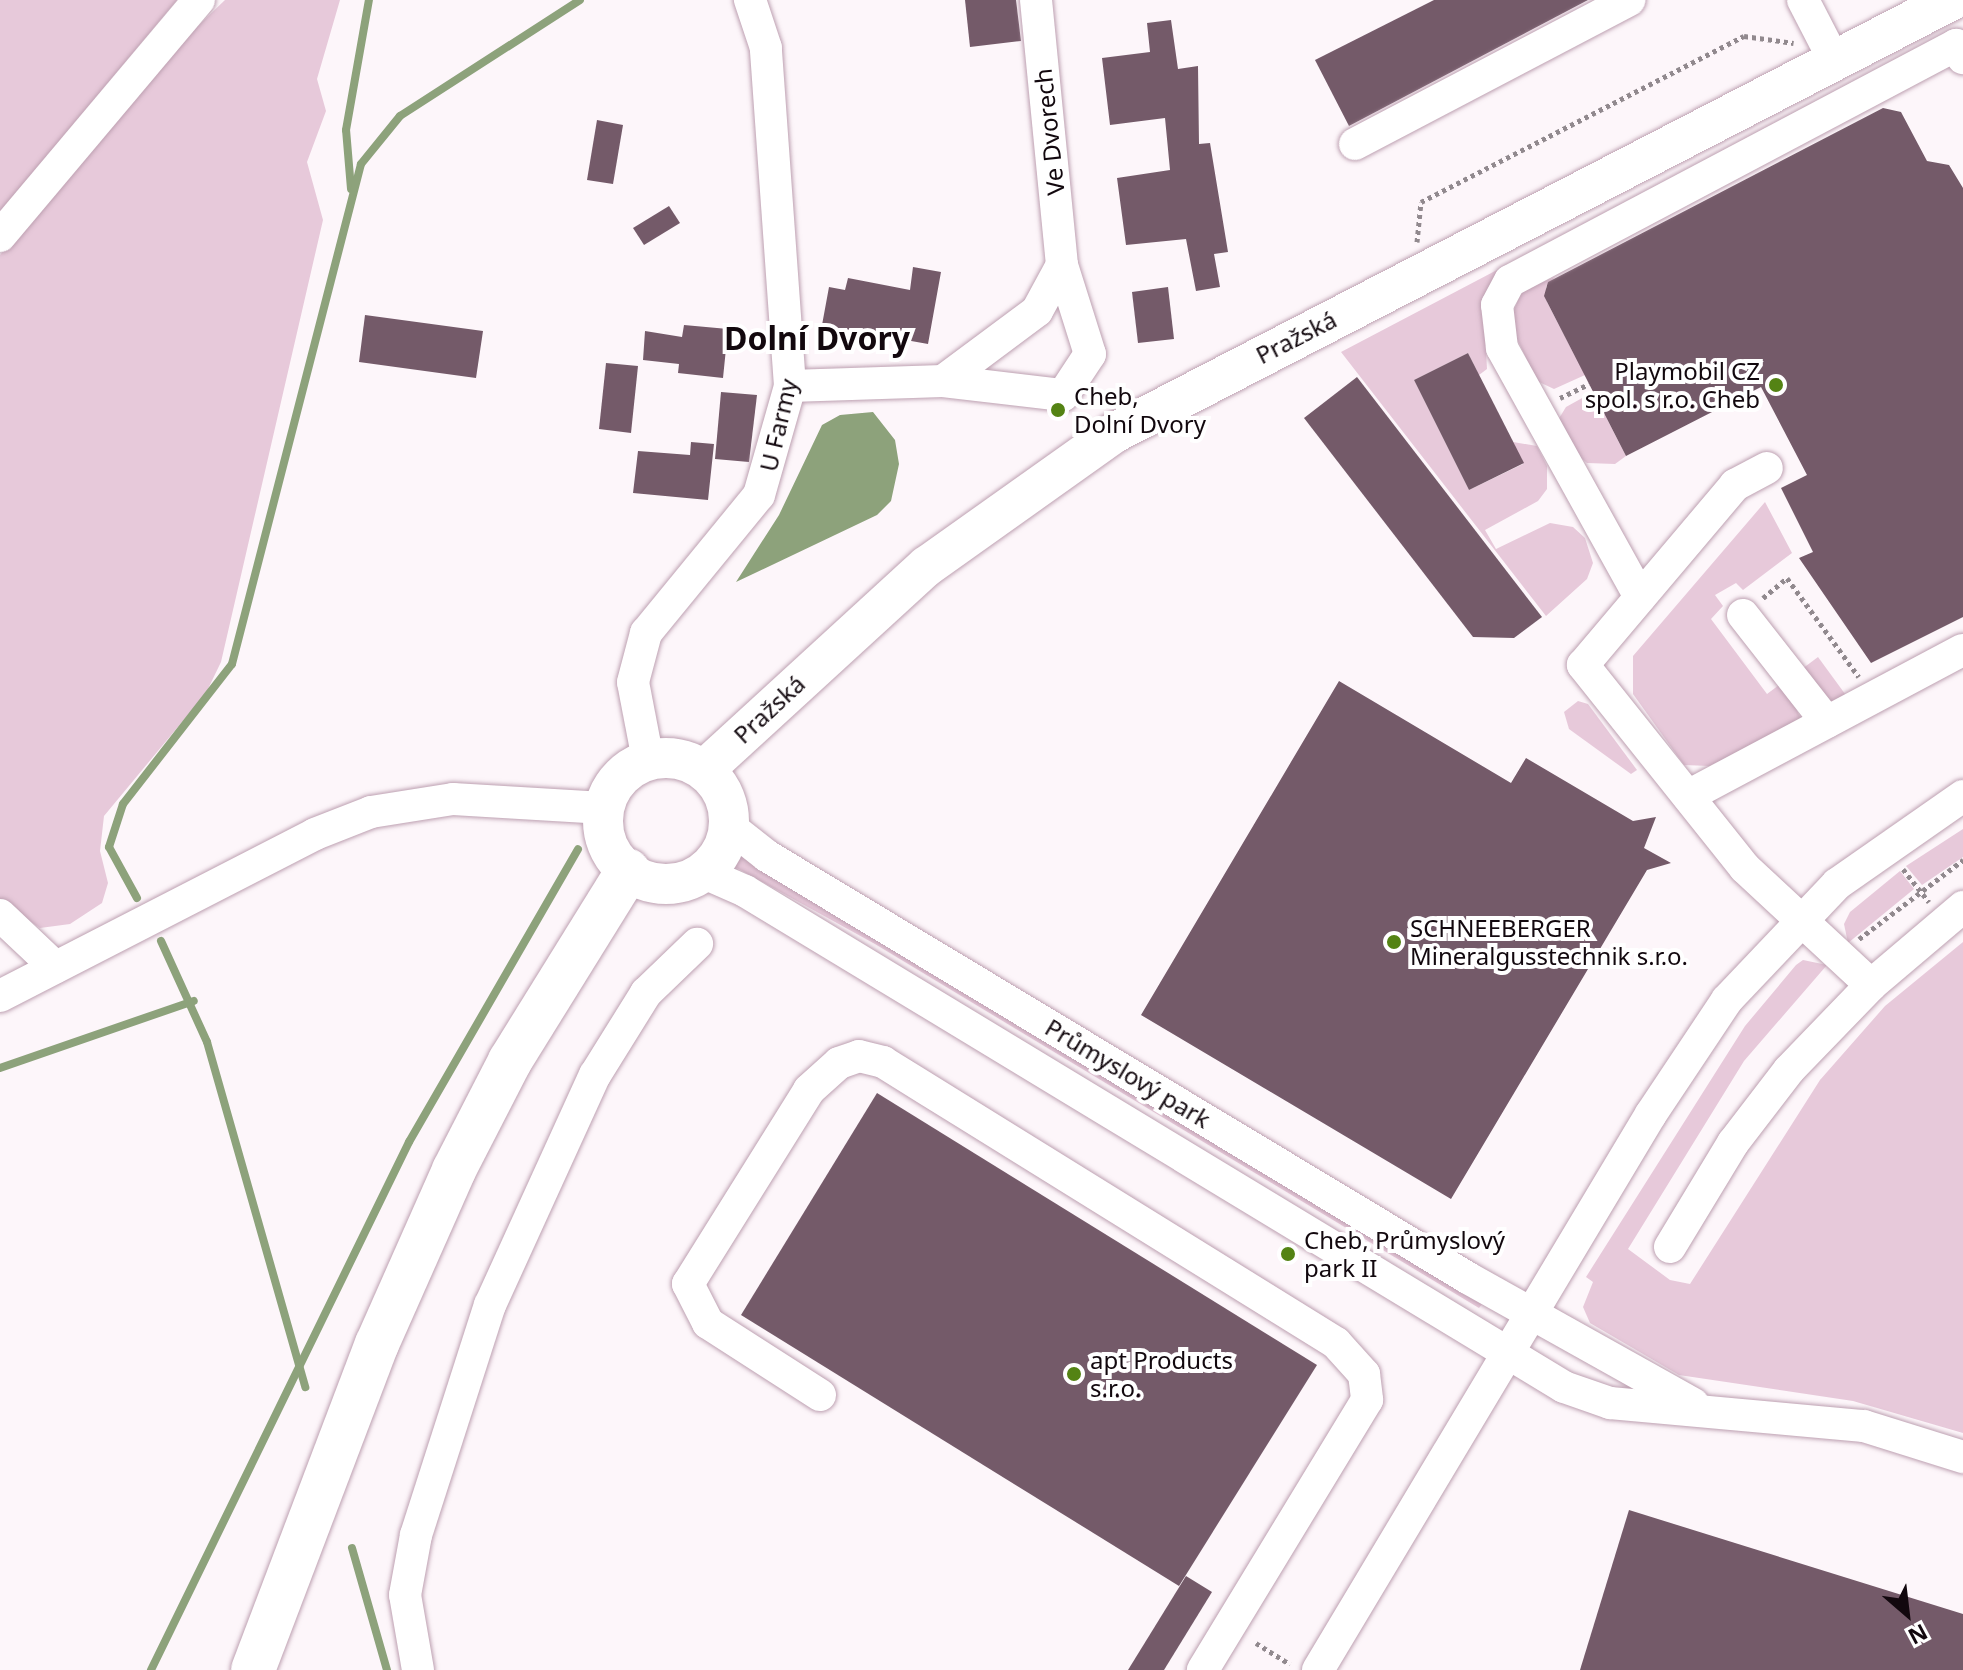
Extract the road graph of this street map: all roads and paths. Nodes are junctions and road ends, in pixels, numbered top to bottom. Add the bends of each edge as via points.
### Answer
1 (199, 0) edge
2 (750, 0) edge
3 (1036, 0) edge
4 (1629, 0) edge
5 (1803, 0) edge
6 (1952, 0) edge
7 (1827, 45) junction
8 (1963, 58) edge
9 (1355, 144) dead end
10 (0, 236) edge
11 (1416, 249) dead end
12 (1062, 265) junction
13 (943, 381) junction
14 (790, 386) junction
15 (1767, 468) dead end
16 (1640, 597) junction
17 (1743, 615) joint
18 (1963, 650) edge
19 (1873, 672) dead end
20 (1827, 722) junction
21 (648, 760) junction
22 (704, 770) junction
23 (1688, 796) junction
24 (1963, 796) edge
25 (604, 808) junction
26 (729, 826) junction
27 (1885, 846) junction
28 (1963, 860) edge
29 (628, 871) junction
30 (702, 872) junction
31 (1919, 889) junction
32 (1947, 906) edge
33 (0, 915) edge
34 (1801, 919) junction
35 (697, 944) dead end
36 (55, 967) junction
37 (1878, 978) junction
38 (0, 996) edge
39 (1670, 1247) dead end
40 (1532, 1310) junction
41 (1508, 1351) junction
42 (820, 1395) dead end
43 (1708, 1411) junction
44 (1963, 1457) edge
45 (320, 1498) junction
46 (1256, 1643) dead end
47 (1304, 1667) edge
48 (227, 1670) edge
49 (253, 1670) edge
50 (272, 1670) edge
51 (418, 1670) edge
52 (1203, 1670) edge

1 - 10 street
2 - 14 street, U Farmy via 766,48
3 - 12 street, Ve Dvorech
4 - 9 street
5 - 7 street
6 - 7 main road, Pražská
7 - 11 path via 1744,36 1421,202
7 - 22 main road, Pražská via 1114,433 927,566
8 - 16 street via 1956,45 1510,281 1497,305 1502,348
12 - 13 street via 1037,311
12 - 13 street, Ve Dvorech via 1090,354 1063,395
13 - 14 street, Ve Dvorech
14 - 21 street, U Farmy via 759,495 646,633 633,682
15 - 16 street via 1735,485
16 - 23 street via 1583,665
17 - 19 path via 1787,578 1860,678
17 - 20 street
18 - 20 street
20 - 23 street
21 - 22 main road via 677,759
21 - 25 main road via 619,778
22 - 26 main road via 724,795
23 - 34 street via 1745,868
24 - 27 street
25 - 29 main road via 606,843
25 - 36 street via 453,799 371,812 315,834
26 - 30 main road via 720,852
26 - 40 street, Průmyslový park via 767,856 1468,1278
27 - 31 path
27 - 34 street
28 - 31 path
29 - 30 main road via 664,884
29 - 45 highway via 525,1034 454,1170 377,1344
30 - 41 street, Průmyslový park via 745,891
31 - 32 path
31 - 37 path via 1857,941
32 - 37 street
33 - 36 street
34 - 37 street
34 - 40 street via 1693,1048
35 - 51 street via 646,993 595,1075 490,1305 416,1535 405,1595
36 - 38 street
37 - 39 street via 1780,1082
40 - 41 street
40 - 43 street, Průmyslový park
41 - 43 street, Průmyslový park via 1564,1387 1610,1403
41 - 47 street
42 - 52 street via 708,1323 688,1284 809,1090 839,1063 859,1056 883,1062 1336,1343 1368,1382 1367,1400
43 - 44 street, Průmyslový park via 1864,1426
45 - 48 highway via 278,1563
45 - 49 highway
45 - 50 highway
46 - 47 path

